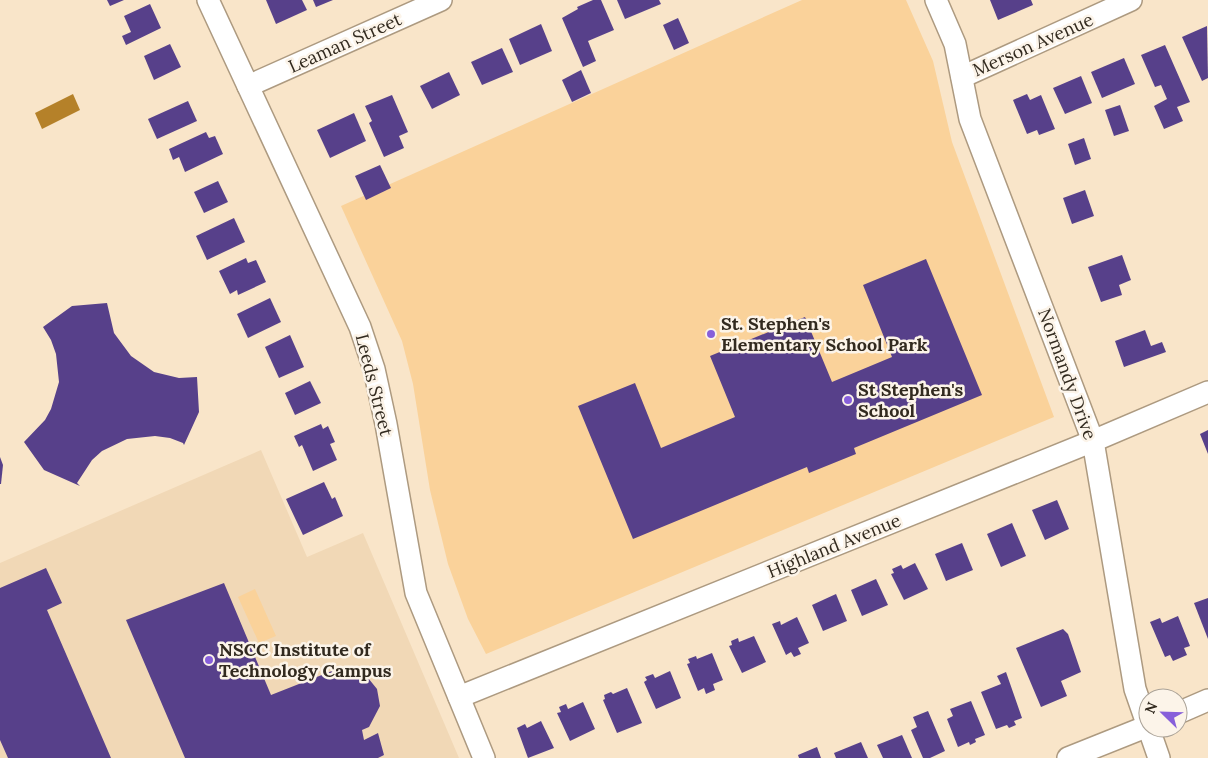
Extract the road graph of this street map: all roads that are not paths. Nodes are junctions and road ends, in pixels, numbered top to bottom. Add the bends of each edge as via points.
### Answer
1 (208, 0) edge
2 (441, 0) edge
3 (936, 0) edge
4 (1132, 0) edge
5 (962, 77) junction
6 (248, 86) junction
7 (1208, 392) edge
8 (1093, 441) junction
9 (458, 697) junction
10 (1138, 698) edge
11 (1208, 700) edge
12 (1188, 709) edge
13 (1138, 730) edge
14 (1152, 738) edge
15 (484, 758) edge
16 (1068, 758) edge
17 (1159, 758) edge

1 - 6 street, Leeds Street
2 - 6 street, Leaman Street
3 - 5 street, Normandy Drive via 955,44
4 - 5 street, Merson Avenue
5 - 8 street, Normandy Drive via 970,118
6 - 9 street, Leeds Street via 363,336 384,415 416,593
7 - 8 street, Highland Avenue
8 - 9 street, Highland Avenue
8 - 10 street, Normandy Drive
9 - 15 street, Leeds Street
11 - 12 street
13 - 16 street
14 - 17 street, Normandy Drive

